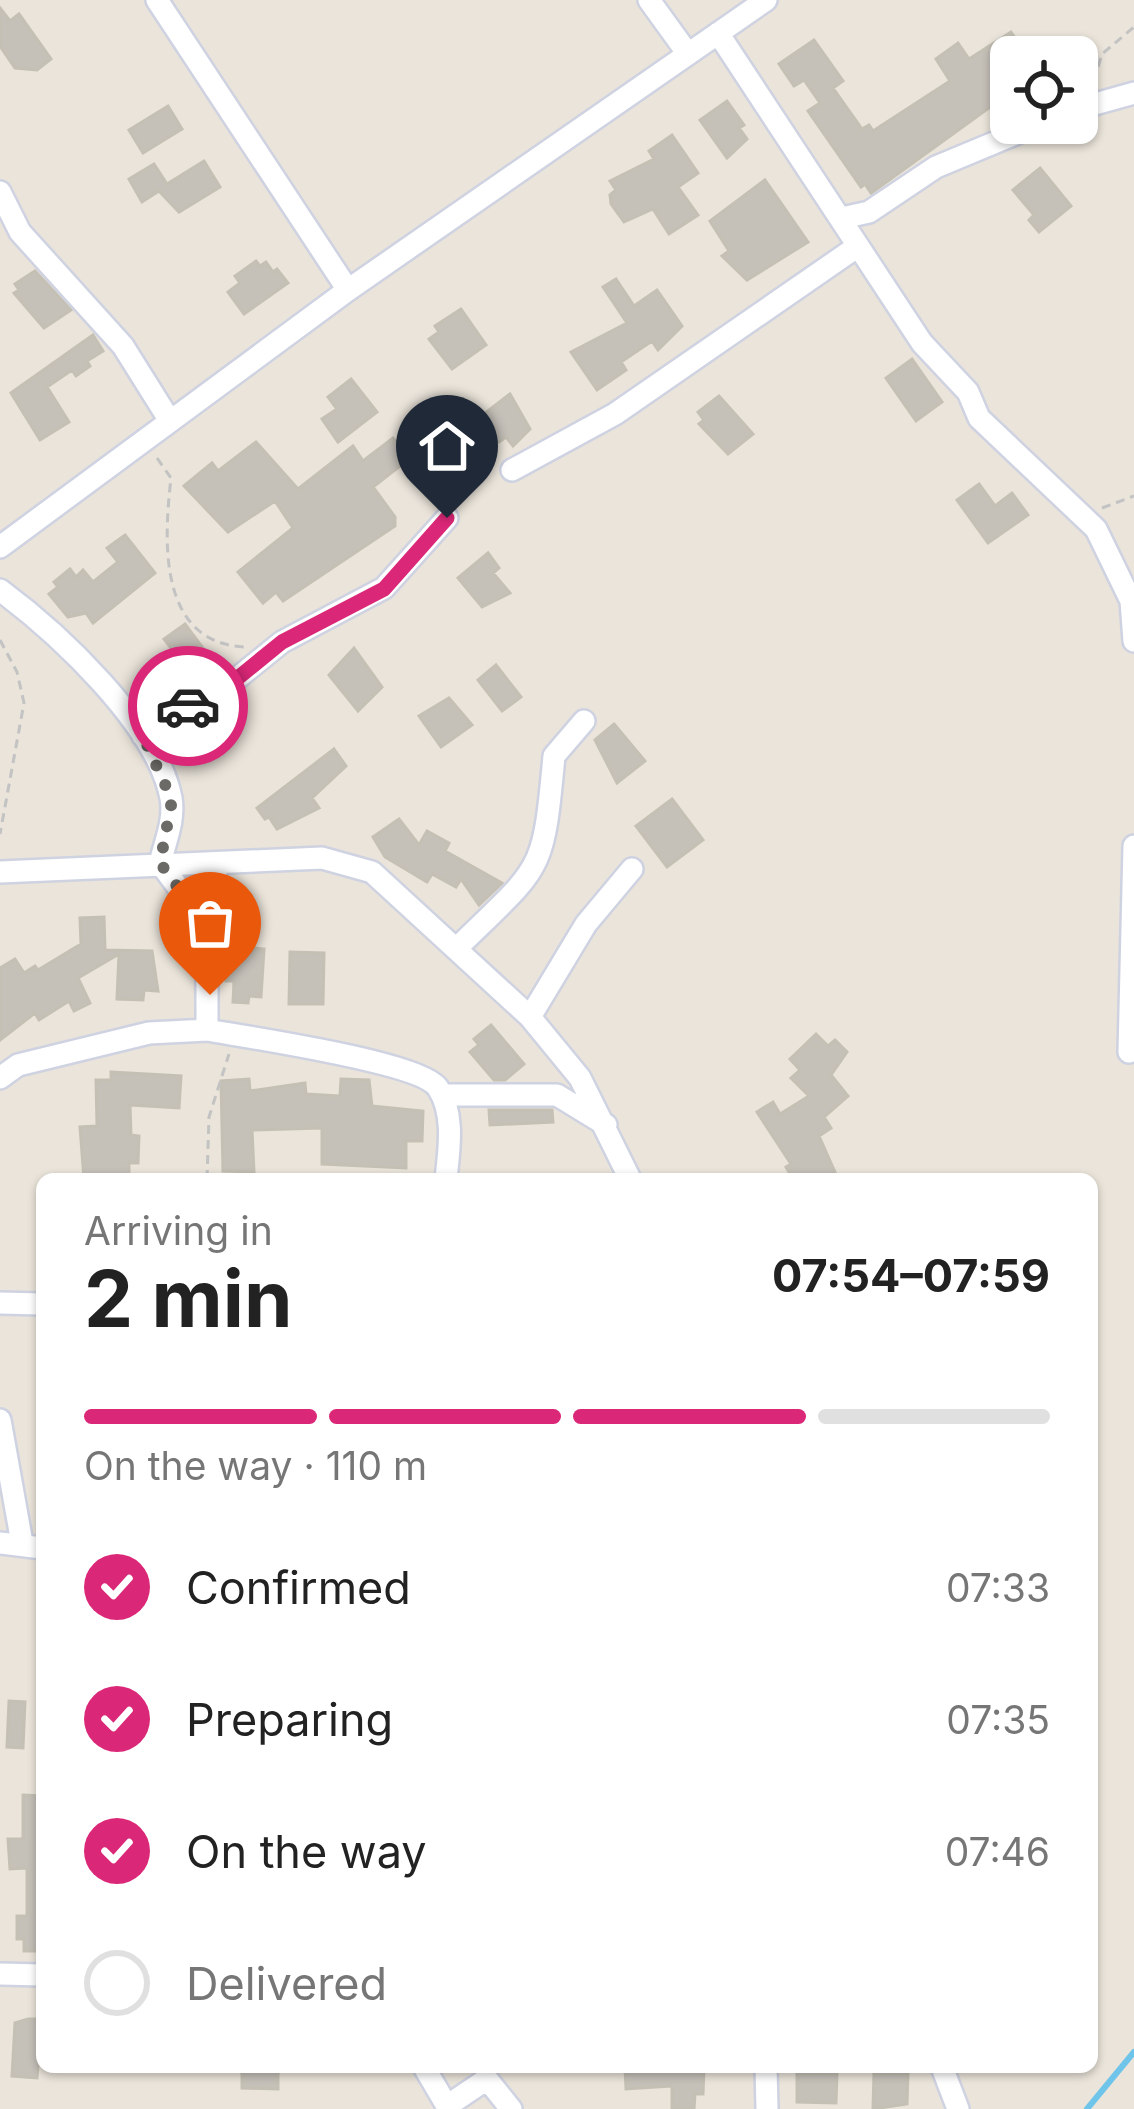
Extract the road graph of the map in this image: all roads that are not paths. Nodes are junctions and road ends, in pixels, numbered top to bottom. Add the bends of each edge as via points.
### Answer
1 (157, 0) edge
2 (649, 0) edge
3 (766, 0) edge
4 (718, 33) junction
5 (688, 54) junction
6 (1134, 93) edge
7 (1098, 103) edge
8 (991, 144) edge
9 (0, 191) edge
10 (842, 218) junction
11 (20, 232) junction
12 (0, 245) edge
13 (858, 245) junction
14 (348, 290) junction
15 (170, 421) junction
16 (512, 470) dead end
17 (447, 518) dead end
18 (0, 547) edge
19 (0, 590) edge
20 (1134, 641) edge
21 (584, 722) dead end
22 (143, 736) junction
23 (1134, 846) edge
24 (160, 863) junction
25 (219, 863) junction
26 (632, 869) dead end
27 (0, 872) edge
28 (208, 928) junction
29 (459, 946) junction
30 (530, 1016) junction
31 (207, 1030) junction
32 (1130, 1052) dead end
33 (0, 1078) edge
34 (442, 1095) junction
35 (608, 1126) junction
36 (446, 1173) edge
37 (628, 1173) edge
38 (5, 1300) edge
39 (36, 1303) edge
40 (0, 1420) edge
41 (21, 1545) edge
42 (0, 1974) edge
43 (36, 1976) edge
44 (428, 2073) edge
45 (762, 2073) edge
46 (944, 2073) edge
47 (511, 2109) edge
48 (767, 2109) edge
49 (958, 2109) edge

1 - 14 street
2 - 5 street
3 - 4 street
4 - 5 street
4 - 10 street
5 - 14 street
6 - 7 street
8 - 10 street via 936,167 869,212
9 - 11 street
10 - 13 street
11 - 12 street
11 - 15 street via 123,346
13 - 16 street via 615,414
13 - 20 street via 980,418 1083,514 1128,594
14 - 15 street
15 - 18 street
17 - 22 street via 384,589 263,655
19 - 22 street via 55,636
21 - 29 street via 554,756 551,812 532,875
22 - 24 street via 172,800
23 - 32 street
24 - 25 street
24 - 27 street
24 - 28 street
25 - 28 street
25 - 29 street via 322,858 372,872
26 - 30 street via 586,923
28 - 31 street
29 - 30 street
30 - 35 street
31 - 33 street via 109,1042 18,1065
31 - 34 street via 400,1067
34 - 35 street via 557,1095
34 - 36 street
35 - 37 street
38 - 39 street
40 - 41 street
42 - 43 street
44 - 47 street via 447,2106 488,2078
45 - 48 street
46 - 49 street

